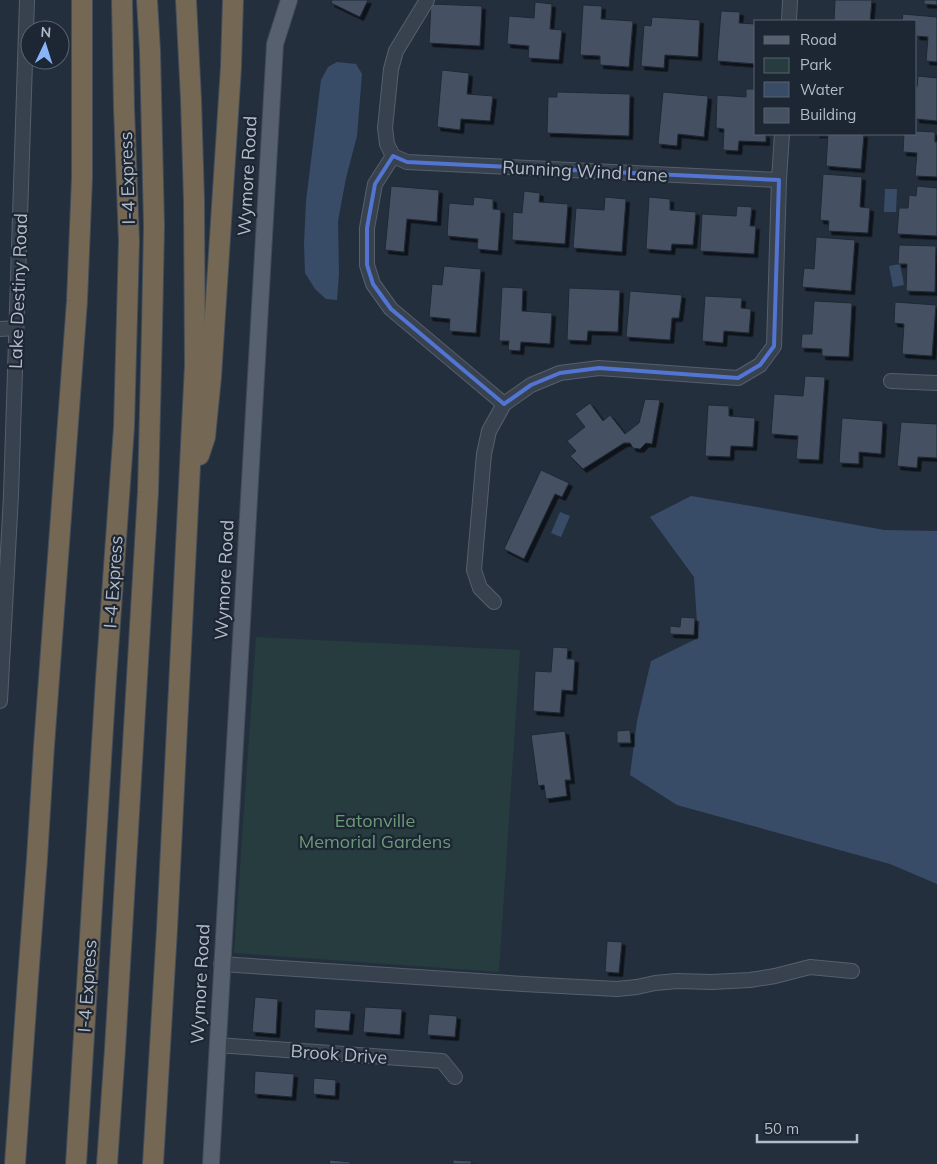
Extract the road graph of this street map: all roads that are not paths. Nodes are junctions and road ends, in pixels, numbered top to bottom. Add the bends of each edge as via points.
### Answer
1 (27, 0) edge
2 (68, 0) edge
3 (82, 0) edge
4 (122, 0) edge
5 (147, 0) edge
6 (186, 0) edge
7 (226, 0) edge
8 (233, 0) edge
9 (288, 0) edge
10 (427, 0) edge
11 (790, 0) edge
12 (789, 20) edge
13 (231, 67) junction
14 (782, 135) edge
15 (393, 156) junction
16 (82, 178) junction
17 (779, 180) junction
18 (16, 328) junction
19 (0, 329) edge
20 (891, 381) dead end
21 (937, 383) edge
22 (504, 404) junction
23 (189, 488) junction
24 (6, 495) edge
25 (5, 519) edge
26 (494, 602) dead end
27 (0, 701) edge
28 (221, 964) junction
29 (852, 971) dead end
30 (217, 1045) junction
31 (455, 1077) dead end
32 (108, 1139) junction
33 (15, 1164) edge
34 (76, 1164) edge
35 (107, 1164) edge
36 (112, 1164) edge
37 (153, 1164) edge
38 (211, 1164) edge

1 - 18 street, Lake Destiny Road
2 - 16 highway
3 - 16 highway
4 - 34 highway, I-4 Express via 129,241 124,427
5 - 32 highway, I-4 Express via 154,226 148,492
6 - 23 highway via 194,201 195,365
7 - 13 highway
8 - 13 highway
9 - 28 main road, Wymore Road via 275,44
10 - 15 street via 396,51 392,69 385,128
11 - 12 street
13 - 23 highway via 212,369 205,437
14 - 17 street
15 - 17 street, Running Wind Lane via 407,162
15 - 22 street via 375,184 367,228 367,265 373,284 391,309
16 - 33 highway via 77,301
17 - 22 street via 774,346 760,365 738,378 599,368 560,373 531,386
18 - 19 street
18 - 24 street, Lake Destiny Road
20 - 21 street
22 - 26 street via 489,431 484,454 474,570 480,588
23 - 37 highway
24 - 25 street, Lake Destiny Road
25 - 27 street, Lake Destiny Road
28 - 29 street via 617,989 669,982 750,980 810,967
28 - 30 main road, Wymore Road
30 - 31 street, Brook Drive via 442,1062
30 - 38 main road, Wymore Road
32 - 35 highway, I-4 Express
32 - 36 highway

